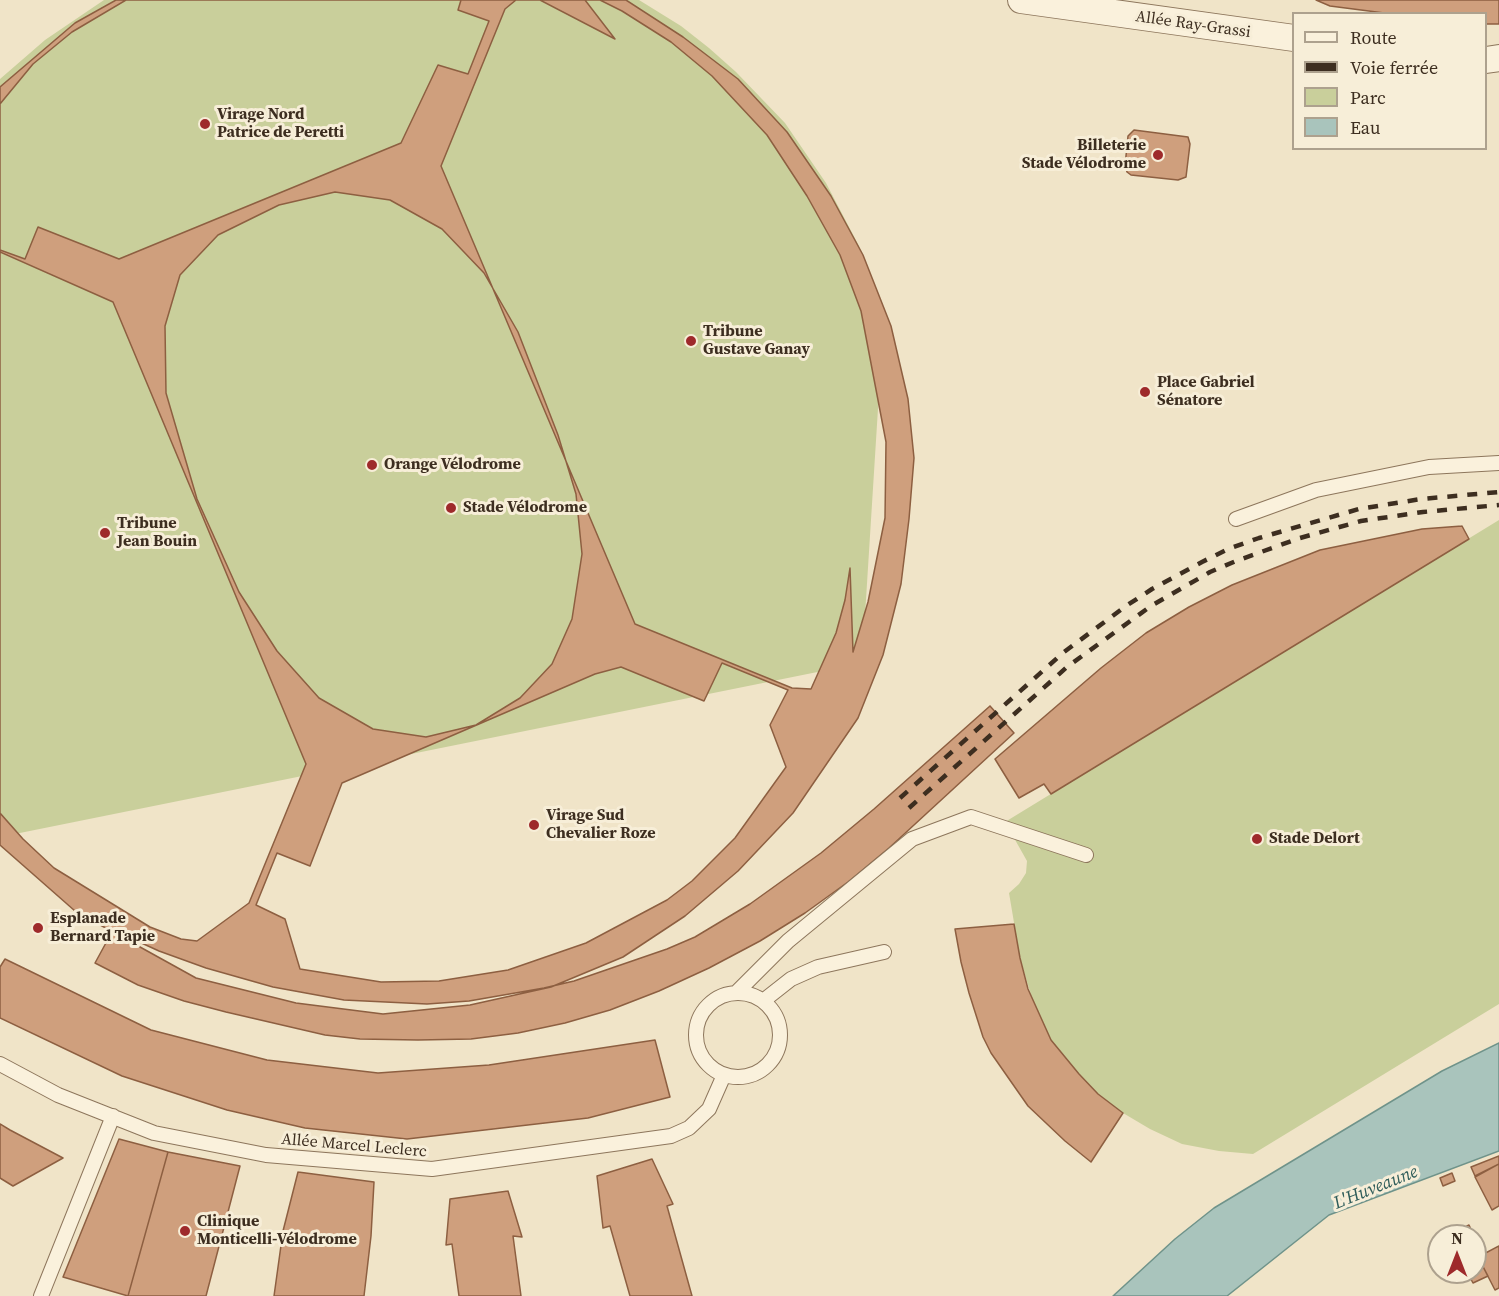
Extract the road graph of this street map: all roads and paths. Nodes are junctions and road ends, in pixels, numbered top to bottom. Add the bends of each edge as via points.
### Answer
1 (1021, 0) edge
2 (1292, 38) edge
3 (1499, 463) edge
4 (1236, 519) dead end
5 (1086, 855) dead end
6 (884, 952) dead end
7 (736, 993) junction
8 (763, 1001) junction
9 (0, 1064) edge
10 (724, 1075) junction
11 (113, 1116) junction
12 (41, 1296) edge

1 - 2 street, Allée Ray-Grassi
3 - 4 lane via 1429,467 1316,490
5 - 7 lane via 971,817 912,839 788,941
6 - 8 lane via 818,967 791,979
7 - 8 lane
7 - 10 lane via 710,1003 696,1026 699,1054
8 - 10 lane via 778,1023 780,1037 775,1056 747,1076
9 - 11 lane, Allée Marcel Leclerc via 58,1095
10 - 11 lane, Allée Marcel Leclerc via 709,1109 689,1128 671,1136 432,1169 266,1155 154,1133
11 - 12 lane

